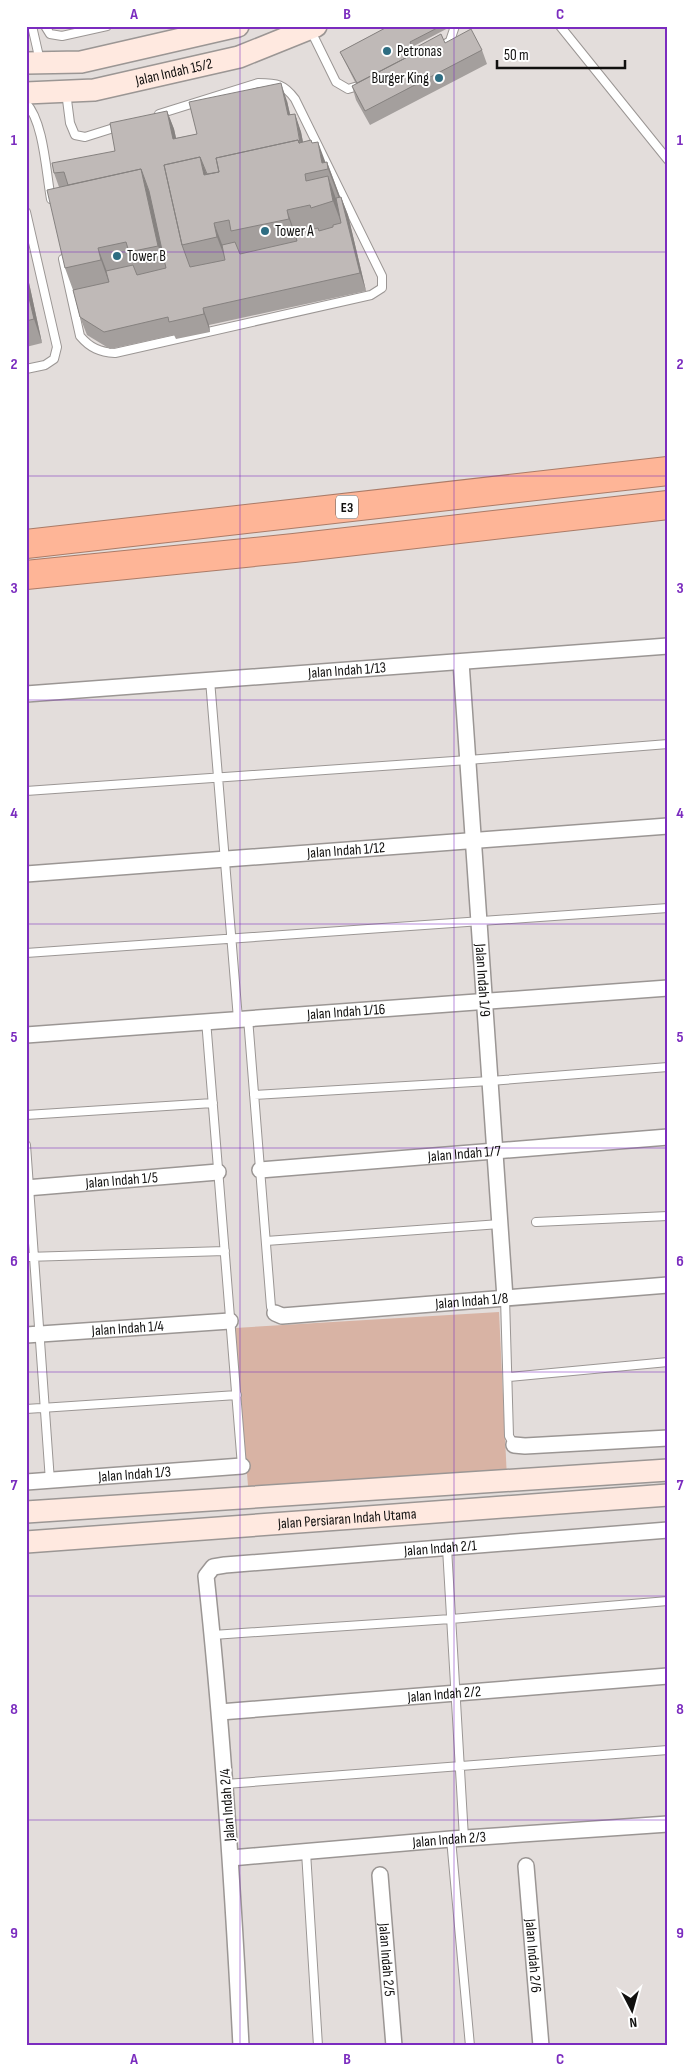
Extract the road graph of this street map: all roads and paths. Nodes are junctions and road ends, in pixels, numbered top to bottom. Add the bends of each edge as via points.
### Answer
1 (32, 26) edge
2 (45, 26) edge
3 (107, 26) edge
4 (238, 26) edge
5 (455, 26) edge
6 (560, 26) edge
7 (313, 28) edge
8 (432, 50) edge
9 (34, 63) edge
10 (358, 86) edge
11 (66, 92) junction
12 (26, 93) edge
13 (26, 103) edge
14 (149, 117) edge
15 (131, 123) edge
16 (668, 160) edge
17 (52, 206) edge
18 (26, 212) edge
19 (62, 252) edge
20 (26, 369) edge
21 (668, 471) edge
22 (668, 505) edge
23 (26, 544) edge
24 (26, 575) edge
25 (668, 646) edge
26 (461, 662) junction
27 (210, 680) junction
28 (26, 694) edge
29 (668, 744) edge
30 (468, 760) junction
31 (217, 778) junction
32 (26, 791) edge
33 (668, 826) edge
34 (473, 841) junction
35 (224, 860) junction
36 (26, 874) edge
37 (668, 908) edge
38 (479, 921) junction
39 (230, 938) junction
40 (26, 954) edge
41 (668, 988) edge
42 (485, 1002) junction
43 (243, 1019) junction
44 (206, 1020) junction
45 (26, 1035) edge
46 (668, 1067) edge
47 (490, 1081) junction
48 (254, 1095) junction
49 (213, 1103) junction
50 (26, 1115) edge
51 (668, 1138) edge
52 (26, 1145) edge
53 (495, 1151) junction
54 (260, 1170) junction
55 (218, 1172) junction
56 (28, 1188) edge
57 (668, 1216) edge
58 (536, 1222) dead end
59 (500, 1224) junction
60 (266, 1241) junction
61 (225, 1251) junction
62 (30, 1257) edge
63 (668, 1286) edge
64 (506, 1298) junction
65 (275, 1313) joint
66 (230, 1321) junction
67 (33, 1334) edge
68 (668, 1362) edge
69 (509, 1378) junction
70 (236, 1395) junction
71 (44, 1408) junction
72 (26, 1409) edge
73 (668, 1438) edge
74 (514, 1445) joint
75 (242, 1466) joint
76 (668, 1470) edge
77 (50, 1481) junction
78 (26, 1482) edge
79 (668, 1495) edge
80 (26, 1512) edge
81 (668, 1530) edge
82 (26, 1542) edge
83 (447, 1548) junction
84 (213, 1567) joint
85 (668, 1601) edge
86 (452, 1619) junction
87 (213, 1635) junction
88 (668, 1676) edge
89 (456, 1693) junction
90 (220, 1712) junction
91 (668, 1750) edge
92 (460, 1765) junction
93 (226, 1784) junction
94 (668, 1824) edge
95 (458, 1839) junction
96 (306, 1852) junction
97 (231, 1858) junction
98 (526, 1866) dead end
99 (380, 1875) dead end
100 (240, 2046) edge
101 (318, 2046) edge
102 (394, 2046) edge
103 (470, 2046) edge
104 (541, 2046) edge

1 - 9 lane
2 - 3 lane via 50,34 62,36
4 - 9 main road, Jalan Indah 15/2 via 81,62
5 - 8 lane via 450,40
6 - 16 lane
7 - 10 lane via 336,82 348,89
7 - 11 main road, Jalan Indah 15/2 via 239,57 94,90
11 - 12 main road, Jalan Indah 15/2
11 - 15 lane via 75,135 86,137
13 - 17 lane via 38,125
14 - 19 lane via 258,83 273,83 287,88 382,276 382,288 352,300 115,354 88,346 80,336
18 - 20 lane via 57,346 54,359 45,365
21 - 23 highway, E3
22 - 24 highway, E3
25 - 26 street, Jalan Indah 1/13
26 - 27 street, Jalan Indah 1/13
26 - 30 street, Jalan Indah 1/9
27 - 28 street, Jalan Indah 1/13
27 - 31 lane
29 - 30 lane
30 - 31 lane
30 - 34 street, Jalan Indah 1/9
31 - 32 lane
31 - 35 lane
33 - 34 street, Jalan Indah 1/12
34 - 35 street, Jalan Indah 1/12
34 - 38 street, Jalan Indah 1/9
35 - 36 street, Jalan Indah 1/12
35 - 39 lane
37 - 38 lane
38 - 39 lane
38 - 42 street, Jalan Indah 1/9
39 - 40 lane
39 - 43 lane
41 - 42 street, Jalan Indah 1/16
42 - 43 street, Jalan Indah 1/16
42 - 47 street, Jalan Indah 1/9
43 - 44 street, Jalan Indah 1/16
43 - 48 lane
44 - 45 street, Jalan Indah 1/16
44 - 49 lane
46 - 47 lane
47 - 48 lane
47 - 53 street, Jalan Indah 1/9
48 - 54 lane
49 - 50 lane
49 - 55 lane
51 - 53 street, Jalan Indah 1/7
52 - 56 lane
53 - 54 street, Jalan Indah 1/7
53 - 59 street, Jalan Indah 1/9
54 - 60 lane
55 - 56 street, Jalan Indah 1/5
55 - 61 lane
56 - 62 lane
57 - 58 lane
59 - 60 lane
59 - 64 street, Jalan Indah 1/9
60 - 65 lane via 271,1307
61 - 62 lane
61 - 66 lane
62 - 67 lane
63 - 64 street, Jalan Indah 1/8
64 - 65 street, Jalan Indah 1/8 via 282,1316
64 - 69 lane
66 - 67 street, Jalan Indah 1/4
66 - 70 lane
67 - 71 lane
68 - 69 lane
69 - 74 lane via 510,1436
70 - 71 lane
70 - 75 lane
71 - 72 lane
71 - 77 lane
73 - 74 street
75 - 77 street, Jalan Indah 1/3
76 - 80 main road, Jalan Persiaran Indah Utama
77 - 78 street, Jalan Indah 1/3
79 - 82 main road, Jalan Persiaran Indah Utama
81 - 83 street, Jalan Indah 2/1
83 - 84 street, Jalan Indah 2/1
83 - 86 lane
84 - 87 street, Jalan Indah 2/4 via 206,1576
85 - 86 lane
86 - 87 lane
86 - 89 lane
87 - 90 street, Jalan Indah 2/4
88 - 89 street, Jalan Indah 2/2
89 - 90 street, Jalan Indah 2/2
89 - 92 lane
90 - 93 street, Jalan Indah 2/4
91 - 92 lane
92 - 93 lane
92 - 95 lane
93 - 97 street, Jalan Indah 2/4
94 - 95 street, Jalan Indah 2/3
95 - 96 street, Jalan Indah 2/3
95 - 103 lane
96 - 97 street, Jalan Indah 2/3
96 - 101 lane
97 - 100 street, Jalan Indah 2/4
98 - 104 street, Jalan Indah 2/6
99 - 102 street, Jalan Indah 2/5

